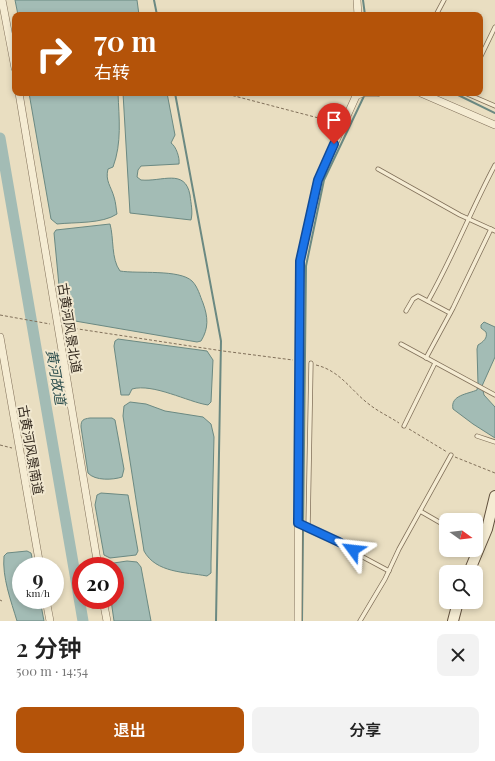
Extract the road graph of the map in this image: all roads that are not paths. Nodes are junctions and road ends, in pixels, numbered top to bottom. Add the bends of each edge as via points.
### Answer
1 (2, 0) edge
2 (357, 0) edge
3 (444, 0) edge
4 (358, 12) edge
5 (438, 12) edge
6 (495, 27) edge
7 (12, 52) edge
8 (483, 52) edge
9 (19, 96) edge
10 (356, 96) edge
11 (428, 96) edge
12 (472, 96) edge
13 (495, 106) edge
14 (495, 125) edge
15 (495, 165) edge
16 (378, 169) dead end
17 (468, 218) junction
18 (493, 230) edge
19 (428, 301) junction
20 (406, 311) dead end
21 (450, 313) junction
22 (0, 337) edge
23 (401, 344) dead end
24 (426, 358) junction
25 (435, 363) junction
26 (311, 364) road end
27 (495, 395) edge
28 (404, 426) road end
29 (477, 436) dead end
30 (495, 442) edge
31 (451, 455) road end
32 (495, 496) edge
33 (420, 511) junction
34 (439, 522) edge
35 (299, 524) junction
36 (307, 527) junction
37 (483, 536) edge
38 (38, 557) edge
39 (96, 557) edge
40 (389, 571) junction
41 (48, 609) edge
42 (105, 609) edge
43 (456, 609) edge
44 (50, 621) edge
45 (107, 621) edge
46 (298, 621) edge
47 (360, 621) edge
48 (453, 621) edge

1 - 7 street
2 - 4 street
3 - 5 lane
6 - 8 lane
9 - 39 street, 古黄河风景北道
10 - 35 street via 318,180 300,261
11 - 14 street
12 - 13 lane
15 - 17 lane
16 - 17 lane
17 - 18 lane
17 - 19 lane via 444,273
18 - 21 lane
19 - 20 lane via 418,296 413,299
19 - 21 lane
21 - 24 lane
22 - 38 street, 古黄河风景南道
23 - 24 lane
24 - 25 lane
25 - 27 lane
25 - 28 lane
26 - 36 lane
29 - 30 lane
31 - 33 lane
32 - 37 street
33 - 34 lane
33 - 40 lane
35 - 36 lane
35 - 46 street
36 - 40 lane via 345,545
40 - 47 lane
41 - 44 street
42 - 45 street
43 - 48 street

